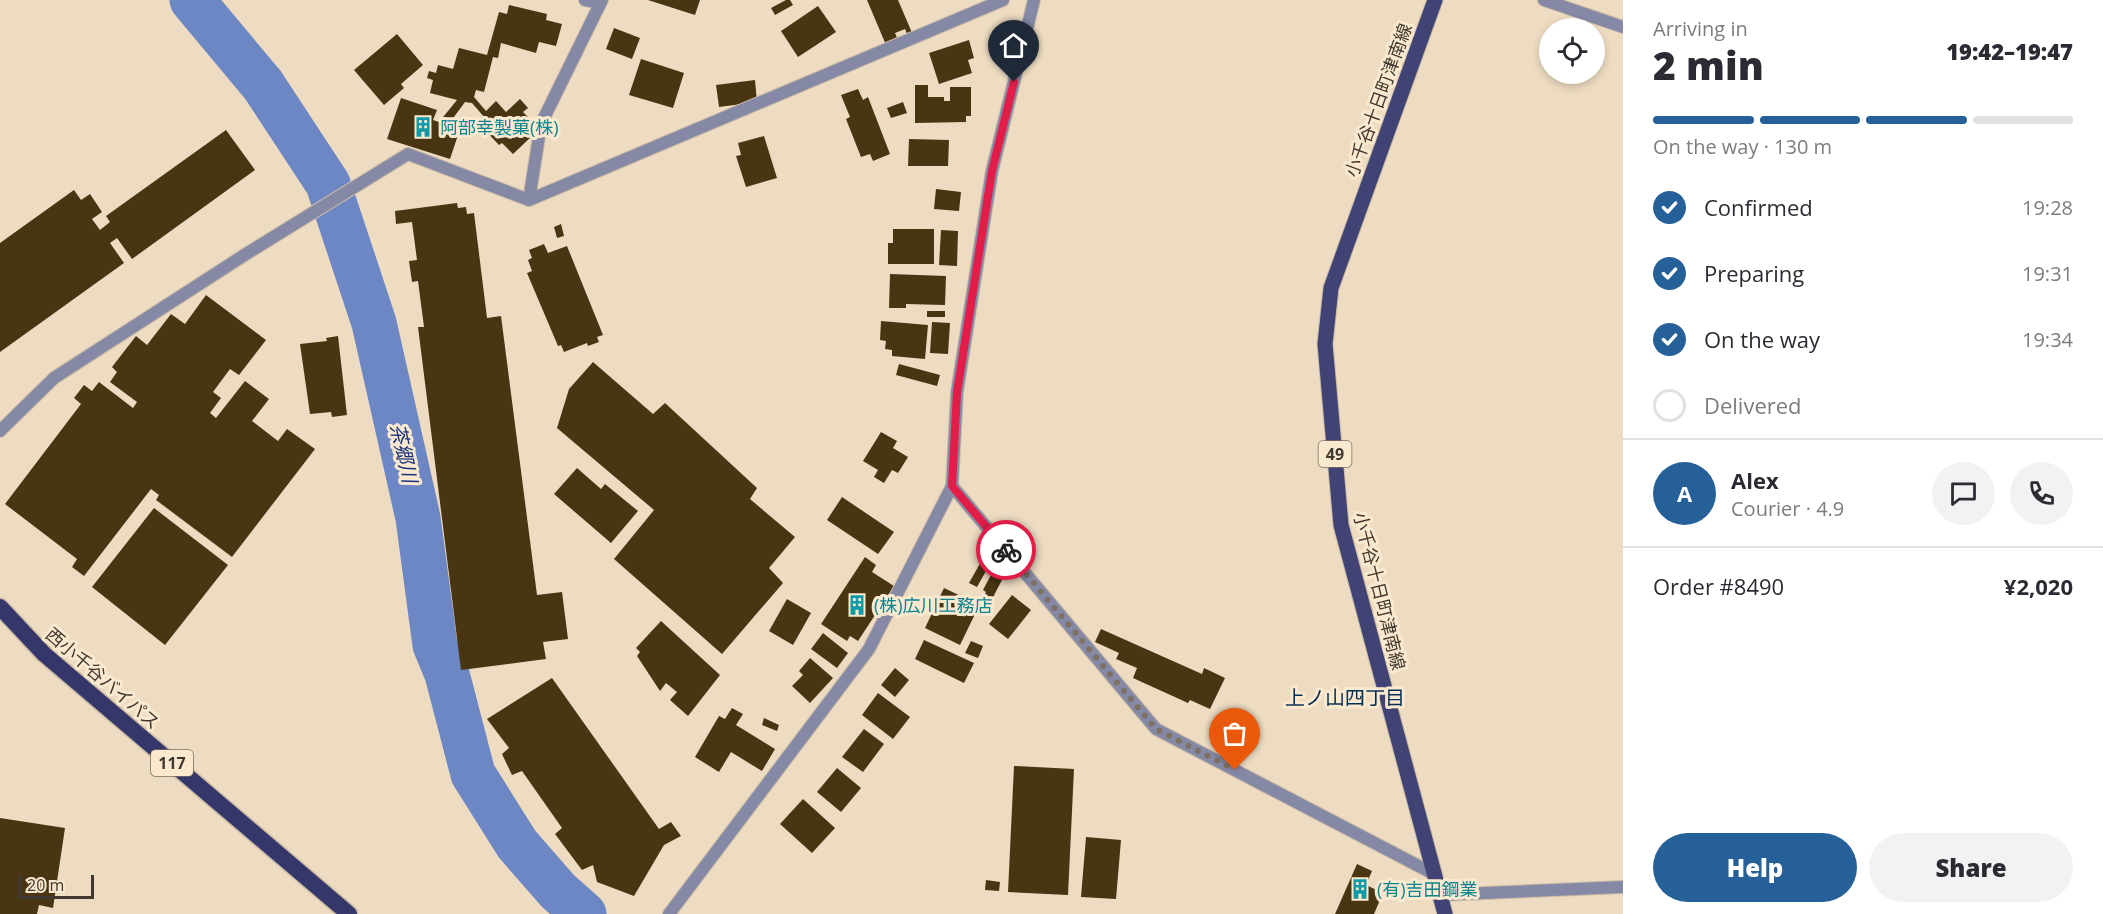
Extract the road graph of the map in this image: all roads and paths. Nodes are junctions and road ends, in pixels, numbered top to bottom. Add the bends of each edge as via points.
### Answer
1 (585, 0) edge
2 (1003, 0) edge
3 (1034, 0) edge
4 (1435, 0) edge
5 (1544, 0) edge
6 (601, 2) edge
7 (1623, 27) edge
8 (529, 200) junction
9 (0, 431) edge
10 (952, 486) junction
11 (0, 607) edge
12 (1434, 874) junction
13 (1623, 887) edge
14 (1439, 895) junction
15 (349, 914) edge
16 (669, 914) edge
17 (1446, 914) edge

1 - 6 street
2 - 8 street
3 - 10 street via 992,171 957,392
4 - 12 main road, 小千谷十日町津南線 / 49 via 1331,288 1325,344 1341,525
5 - 7 street
6 - 8 street via 541,124
8 - 9 street via 408,154 54,378
10 - 12 street via 1156,729
10 - 16 street via 869,649
11 - 15 highway, 西小千谷バイパス / 117 via 44,654
12 - 14 main road, 小千谷十日町津南線 / 49
13 - 14 street
14 - 17 main road, 小千谷十日町津南線 / 49

